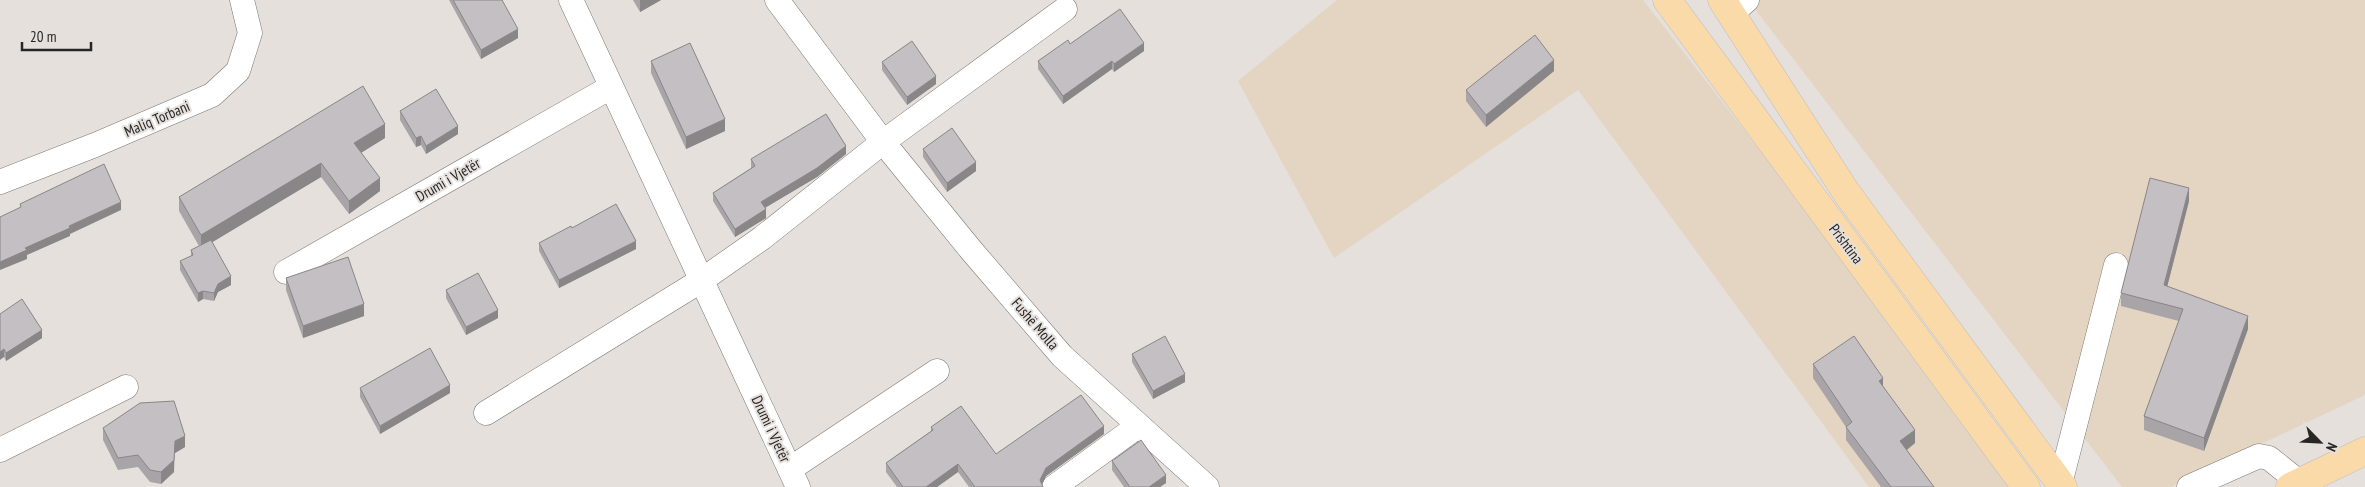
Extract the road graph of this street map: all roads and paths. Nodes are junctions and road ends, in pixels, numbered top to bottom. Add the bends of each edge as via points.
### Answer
1 (242, 0) edge
2 (571, 0) edge
3 (777, 0) edge
4 (1667, 0) edge
5 (1733, 5) edge
6 (1065, 9) dead end
7 (612, 87) junction
8 (883, 142) junction
9 (0, 182) edge
10 (2116, 265) dead end
11 (286, 272) dead end
12 (702, 280) junction
13 (937, 371) dead end
14 (126, 386) dead end
15 (486, 413) dead end
16 (1138, 426) junction
17 (0, 450) edge
18 (2365, 451) edge
19 (794, 478) edge
20 (2295, 484) edge
21 (2062, 485) edge
22 (1054, 487) edge
23 (1207, 487) edge
24 (2026, 487) edge
25 (2189, 487) edge

1 - 9 street, Maliq Torbani via 250,33 238,71 212,95
2 - 7 street, Drumi i Vjetër
3 - 8 street, Fushë Molla
4 - 24 main road, Prishtina
5 - 21 main road, Prishtina via 1846,192
6 - 8 street
7 - 11 street, Drumi i Vjetër
7 - 12 street, Drumi i Vjetër
8 - 12 street via 762,238
8 - 16 street, Fushë Molla via 1062,356
10 - 21 street
12 - 15 street
12 - 19 street, Drumi i Vjetër
13 - 19 street, Drumi i Vjetër
14 - 17 street
16 - 22 street
16 - 23 street, Fushë Molla
18 - 20 main road
20 - 25 street via 2269,458 2258,456

